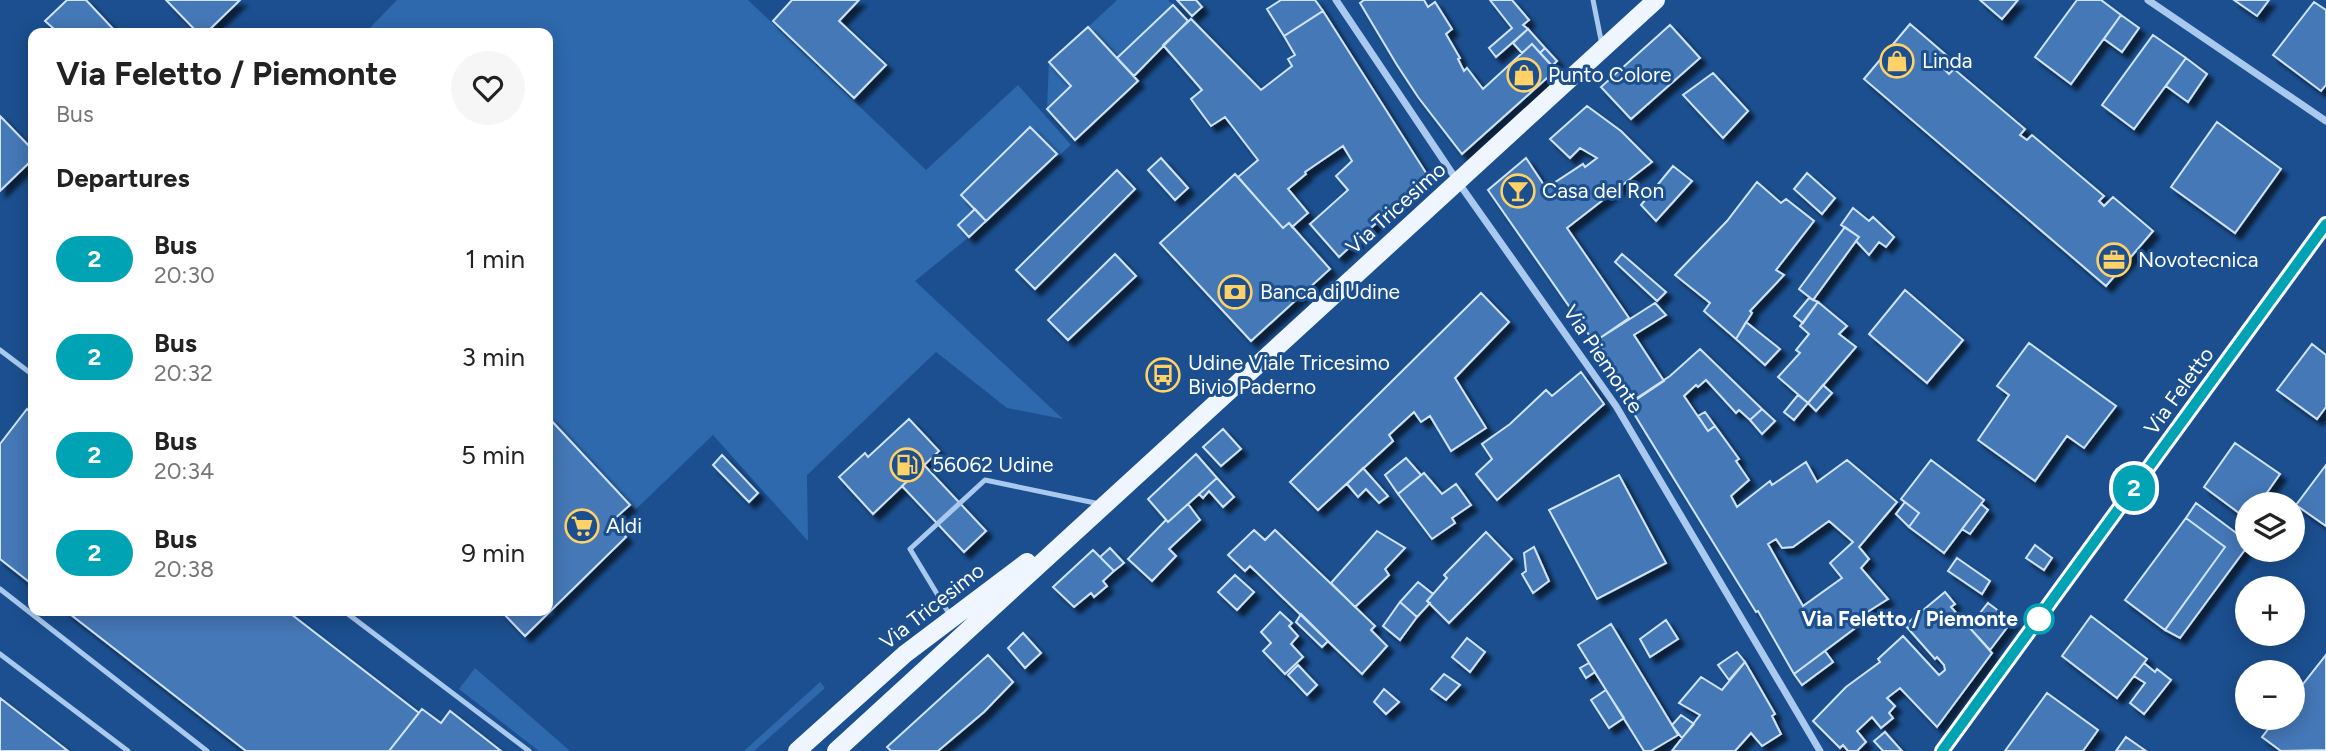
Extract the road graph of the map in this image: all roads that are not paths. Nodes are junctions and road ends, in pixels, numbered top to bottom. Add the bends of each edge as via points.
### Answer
1 (1336, 0) edge
2 (1594, 0) edge
3 (1656, 0) edge
4 (2148, 0) edge
5 (1602, 48) junction
6 (2326, 121) edge
7 (1458, 182) junction
8 (2326, 224) edge
9 (0, 350) edge
10 (28, 371) edge
11 (1103, 505) junction
12 (0, 589) edge
13 (28, 611) edge
14 (35, 616) edge
15 (351, 616) edge
16 (957, 619) junction
17 (0, 654) edge
18 (128, 751) edge
19 (208, 751) edge
20 (529, 751) edge
21 (797, 751) edge
22 (836, 751) edge
23 (1821, 751) edge
24 (1942, 751) edge

1 - 7 street, Via Piemonte
2 - 5 lane
3 - 5 main road, Via Tricesimo
4 - 6 street
5 - 7 main road, Via Tricesimo
7 - 11 main road, Via Tricesimo
7 - 23 street, Via Piemonte via 1616,406
8 - 24 street, Via Feletto
9 - 10 lane
11 - 16 main road, Via Tricesimo
11 - 16 lane via 985,480 910,549
11 - 22 main road, Via Tricesimo
12 - 13 lane
14 - 19 lane
15 - 20 lane
16 - 21 main road, Via Tricesimo via 905,654
17 - 18 lane

